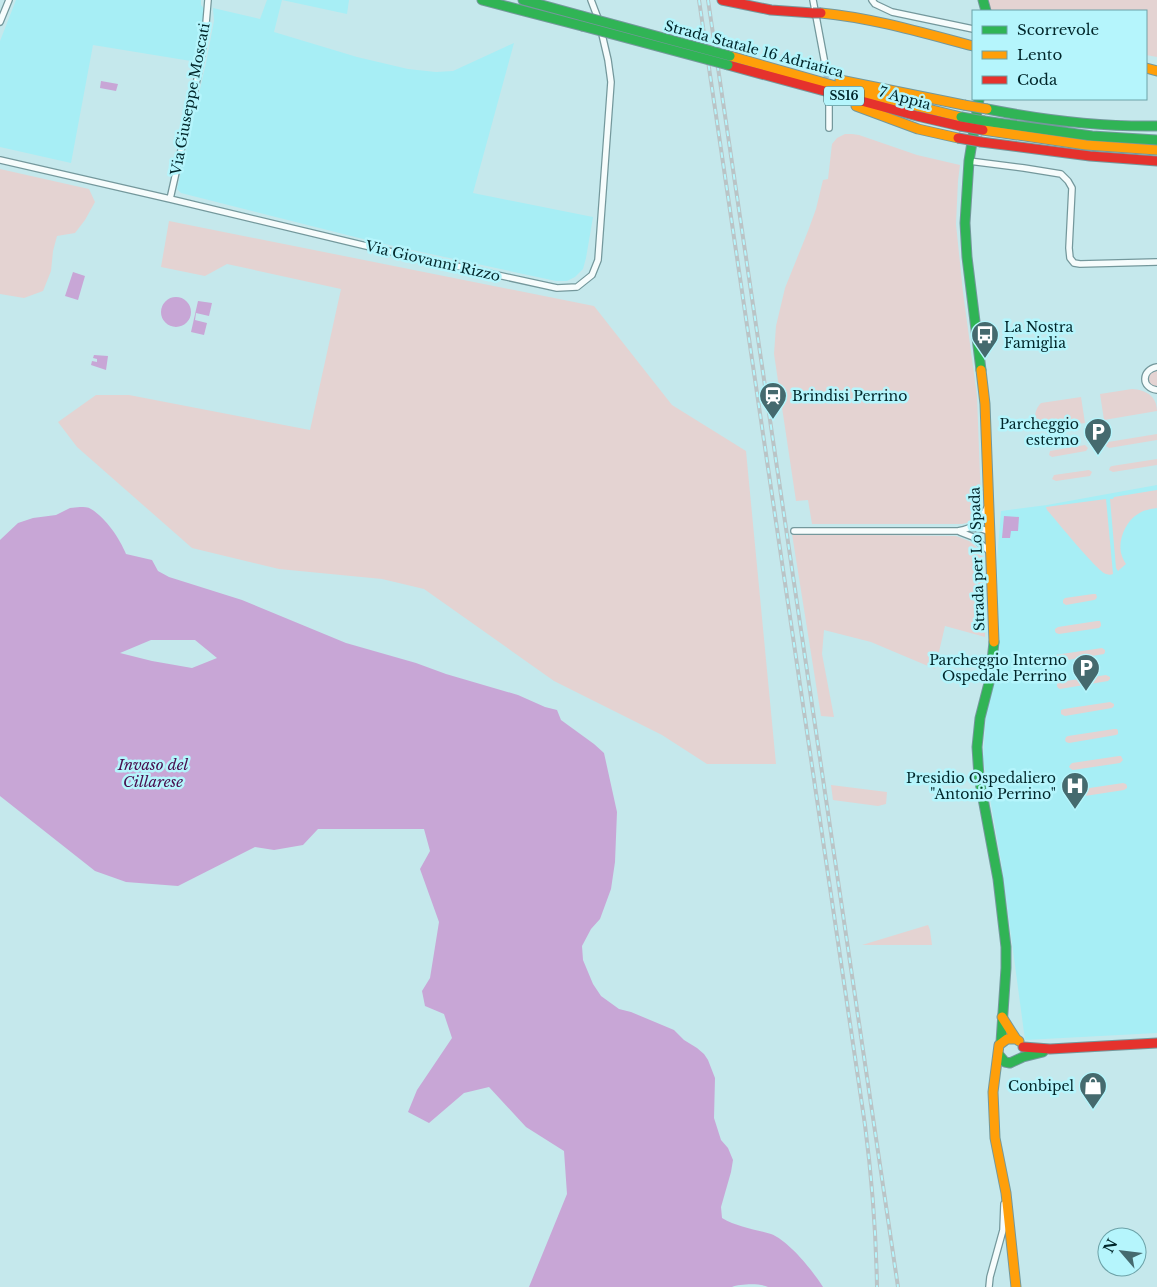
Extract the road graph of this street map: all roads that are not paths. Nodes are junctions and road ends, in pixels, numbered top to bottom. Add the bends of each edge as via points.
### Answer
1 (9, 0) edge
2 (208, 0) edge
3 (482, 0) edge
4 (523, 0) edge
5 (590, 0) edge
6 (722, 0) edge
7 (813, 0) edge
8 (872, 0) edge
9 (0, 22) edge
10 (972, 30) edge
11 (972, 46) edge
12 (825, 64) tunnel mouth
13 (795, 79) junction
14 (979, 100) edge
15 (830, 102) tunnel mouth
16 (984, 126) junction
17 (1157, 126) edge
18 (829, 128) dead end
19 (1157, 140) edge
20 (1157, 150) edge
21 (0, 160) edge
22 (969, 161) junction
23 (1157, 161) edge
24 (170, 199) junction
25 (1157, 262) edge
26 (1157, 367) edge
27 (1157, 390) edge
28 (989, 505) junction
29 (971, 528) junction
30 (794, 531) dead end
31 (958, 531) junction
32 (990, 532) junction
33 (973, 537) junction
34 (990, 552) junction
35 (1002, 1017) junction
36 (1016, 1039) junction
37 (1001, 1042) junction
38 (1157, 1043) edge
39 (1023, 1047) junction
40 (1050, 1049) junction
41 (998, 1055) junction
42 (1021, 1058) junction
43 (1010, 1063) junction
44 (995, 1082) junction
45 (1006, 1193) junction
46 (989, 1287) edge
47 (1016, 1287) edge

1 - 9 street
2 - 24 street, Via Giuseppe Moscati via 198,75
3 - 13 main road, 7 Appia / SS16, bridge via 728,65
4 - 13 main road, Strada Statale 16 Adriatica / SS16, bridge via 730,56
5 - 24 street, Via Giovanni Rizzo via 598,17 611,82 598,260 592,275 577,287 557,288 492,275
6 - 11 main road via 771,10 840,14
7 - 12 street
8 - 10 street via 892,12
13 - 16 main road, 7 Appia / SS16, bridge via 917,116
13 - 17 main road, bridge via 830,78 1032,118
13 - 23 main road, bridge via 822,96 918,129 981,142
14 - 22 main road, Strada per Lo Spada
15 - 18 street
16 - 19 main road, SS16
16 - 20 main road, SS16 via 1054,141
21 - 24 street, Via Giovanni Rizzo
22 - 25 street via 1061,174 1072,188 1069,248 1074,263
22 - 28 main road, Strada per Lo Spada via 967,258 985,404
26 - 27 street via 1148,370 1145,377 1146,384
28 - 29 street
28 - 32 main road, Strada per Lo Spada
29 - 31 street
29 - 32 street
30 - 31 street
31 - 33 street
32 - 33 street
32 - 34 main road, Strada per Lo Spada
33 - 34 street
34 - 35 main road, Strada per Lo Spada via 993,663 977,747 1006,947
35 - 36 main road
35 - 37 main road, Strada per Lo Spada
36 - 37 main road via 1008,1038
36 - 39 main road
37 - 41 main road
38 - 40 main road
39 - 40 main road
39 - 42 main road
40 - 42 main road
41 - 43 main road
41 - 44 main road
42 - 43 main road
43 - 44 main road
44 - 45 main road via 995,1138
45 - 46 street via 1003,1230
45 - 47 main road

